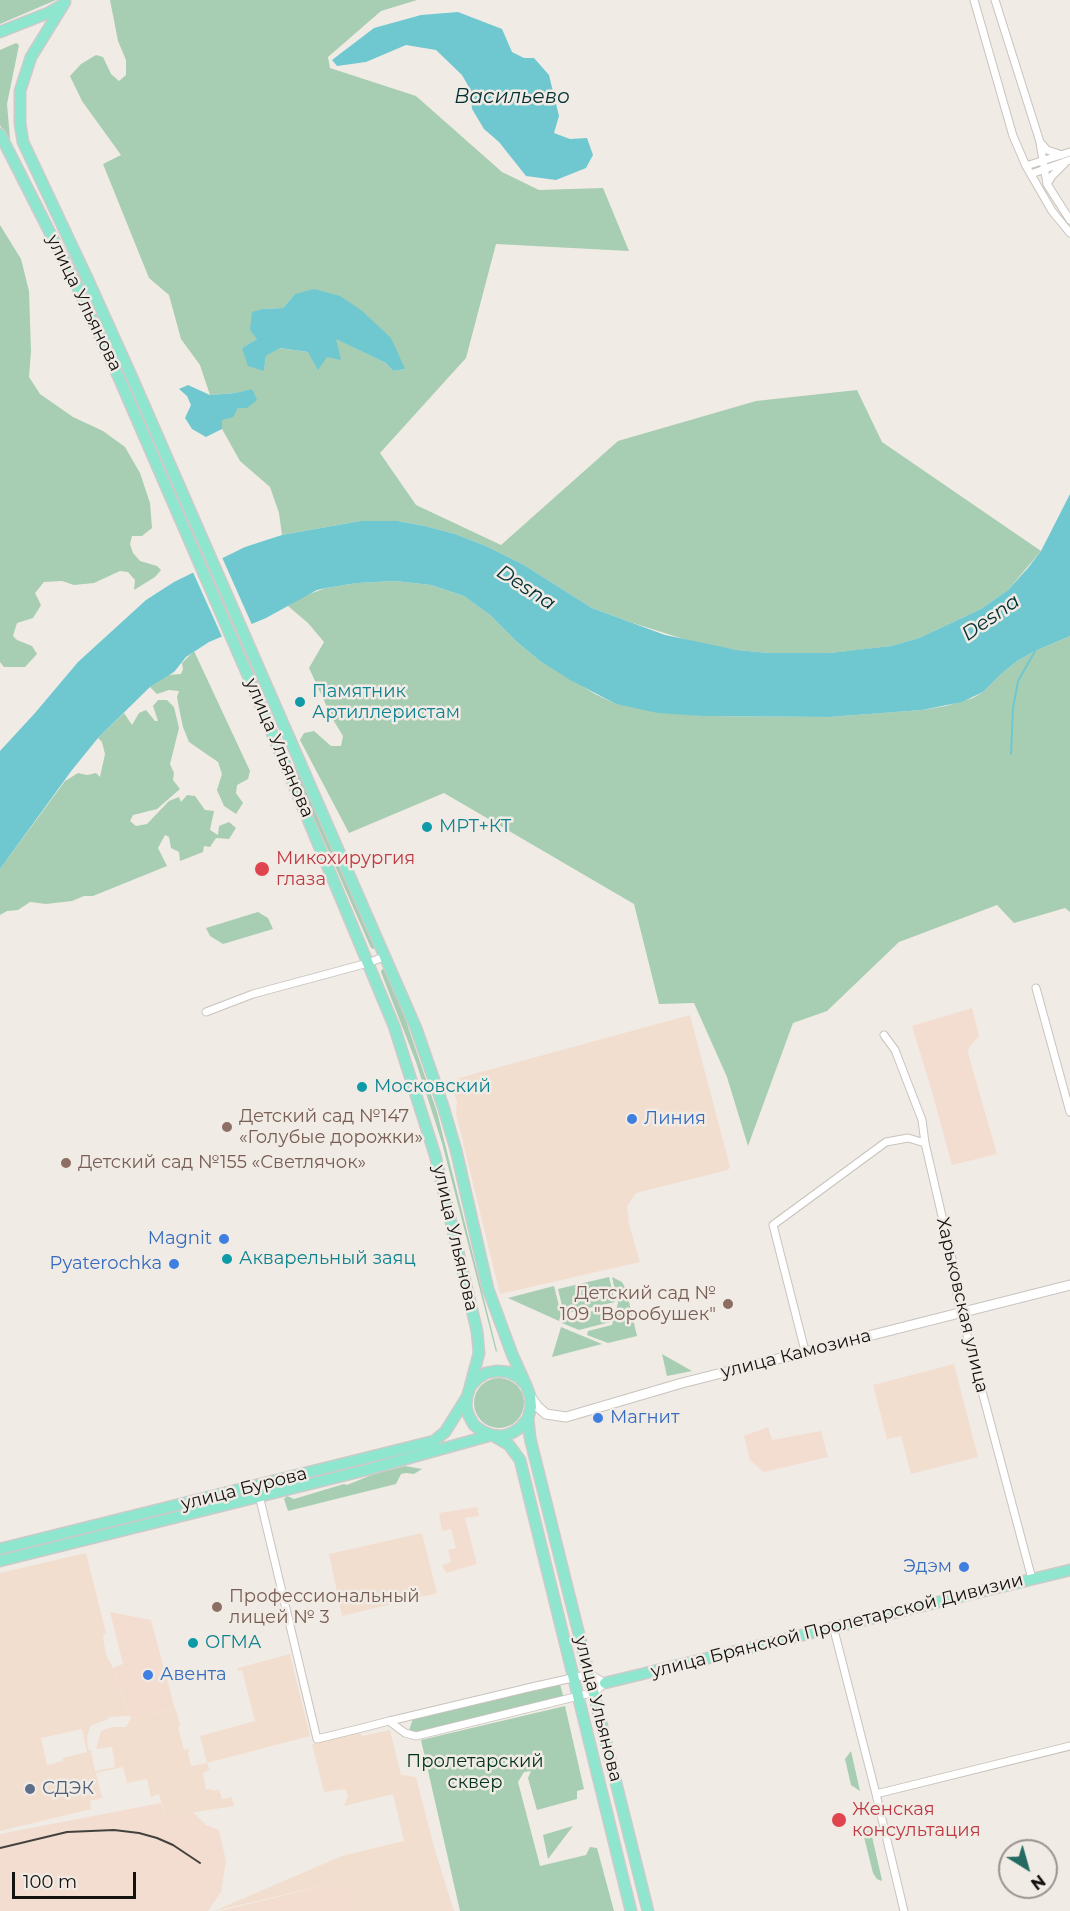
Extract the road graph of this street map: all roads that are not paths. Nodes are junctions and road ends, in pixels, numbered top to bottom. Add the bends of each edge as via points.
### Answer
1 (974, 0) edge
2 (995, 0) edge
3 (66, 1) edge
4 (0, 32) edge
5 (0, 134) edge
6 (1040, 142) junction
7 (1066, 154) edge
8 (1044, 160) junction
9 (1070, 160) edge
10 (1026, 166) junction
11 (1045, 169) junction
12 (1031, 174) junction
13 (1047, 184) junction
14 (1070, 220) edge
15 (1070, 233) edge
16 (386, 956) junction
17 (368, 963) junction
18 (1036, 988) dead end
19 (206, 1012) dead end
20 (884, 1035) dead end
21 (1070, 1112) edge
22 (925, 1143) junction
23 (1070, 1285) edge
24 (961, 1312) junction
25 (805, 1351) junction
26 (528, 1391) junction
27 (469, 1392) junction
28 (528, 1418) junction
29 (492, 1435) junction
30 (258, 1491) junction
31 (0, 1549) edge
32 (0, 1561) edge
33 (1070, 1570) edge
34 (1032, 1579) junction
35 (833, 1626) junction
36 (590, 1674) junction
37 (574, 1678) junction
38 (605, 1683) junction
39 (595, 1692) junction
40 (579, 1697) junction
41 (389, 1721) junction
42 (1070, 1746) edge
43 (876, 1794) junction
44 (632, 1911) edge
45 (648, 1911) edge
46 (904, 1911) edge

1 - 10 street via 1013,136
2 - 6 street
3 - 4 main road via 48,13
3 - 16 main road, улица Ульянова via 34,51 20,90 23,142 130,373
5 - 17 main road, улица Ульянова via 119,378
6 - 7 street via 1047,150
6 - 8 street
7 - 8 street
8 - 10 street
8 - 11 street
9 - 11 street
9 - 13 street
10 - 12 street
11 - 12 street
11 - 13 street
12 - 15 street
13 - 14 street
16 - 17 street
16 - 26 main road, улица Ульянова via 430,1065 456,1149 488,1289
17 - 19 street via 253,994
17 - 27 main road, улица Ульянова via 407,1061 435,1155 477,1331 479,1353
18 - 21 street
20 - 22 street, Харьковская улица via 895,1050 922,1120
22 - 24 street, Харьковская улица
22 - 25 street via 908,1138 885,1142 773,1225
23 - 24 street, улица Камозина
24 - 25 street, улица Камозина
24 - 34 street, Харьковская улица
25 - 26 street, улица Камозина via 566,1417 546,1414
26 - 27 main road via 518,1377 497,1371 477,1379
26 - 28 main road
27 - 29 main road via 466,1407 474,1425
27 - 30 main road, улица Бурова via 446,1432 434,1441
28 - 29 main road via 512,1433
28 - 36 main road, улица Ульянова
29 - 30 main road, улица Бурова
29 - 37 main road, улица Ульянова via 508,1445 520,1460
30 - 31 main road, улица Бурова
30 - 32 main road, улица Бурова
30 - 41 street via 317,1739
33 - 34 main road, улица Брянской Пролетарской Дивизии
34 - 35 main road, улица Брянской Пролетарской Дивизии
35 - 38 main road, улица Брянской Пролетарской Дивизии
35 - 43 street
36 - 37 street
36 - 38 street
36 - 39 main road, улица Ульянова
37 - 40 main road, улица Ульянова
37 - 41 street
38 - 39 street, улица Брянской Пролетарской Дивизии
39 - 40 street, улица Брянской Пролетарской Дивизии
39 - 45 main road, улица Ульянова
40 - 41 street, улица Брянской Пролетарской Дивизии via 416,1736
40 - 44 main road, улица Ульянова
42 - 43 street
43 - 46 street

